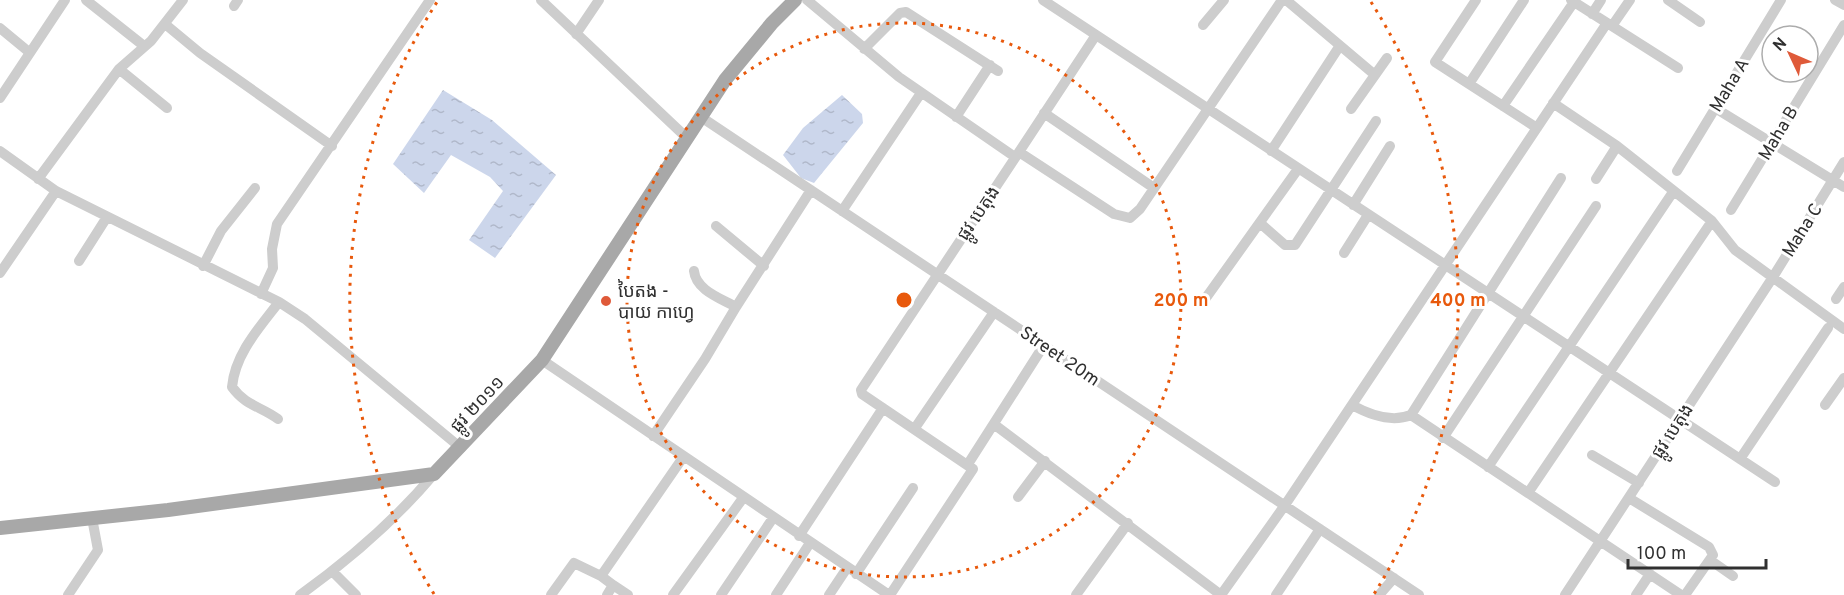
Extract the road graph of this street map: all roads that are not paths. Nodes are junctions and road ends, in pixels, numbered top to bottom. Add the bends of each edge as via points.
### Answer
1 (65, 0) edge
2 (86, 0) edge
3 (168, 0) edge
4 (430, 0) edge
5 (541, 0) edge
6 (599, 0) edge
7 (797, 0) edge
8 (1043, 0) edge
9 (1224, 0) edge
10 (1284, 0) edge
11 (1476, 0) edge
12 (1524, 0) edge
13 (1601, 0) edge
14 (1629, 0) edge
15 (1668, 0) edge
16 (1781, 0) edge
17 (1835, 0) edge
18 (1573, 1) edge
19 (180, 3) edge
20 (1844, 5) edge
21 (1592, 14) junction
22 (1700, 22) dead end
23 (165, 24) junction
24 (1610, 24) junction
25 (1203, 25) dead end
26 (1844, 25) edge
27 (0, 28) edge
28 (576, 34) junction
29 (1096, 35) junction
30 (144, 46) junction
31 (1339, 47) junction
32 (864, 49) junction
33 (29, 52) junction
34 (1388, 58) dead end
35 (1678, 68) dead end
36 (119, 69) junction
37 (1375, 75) junction
38 (1469, 84) junction
39 (921, 93) junction
40 (0, 98) edge
41 (1553, 103) junction
42 (1503, 106) junction
43 (167, 108) dead end
44 (1715, 108) junction
45 (1351, 109) dead end
46 (1209, 110) junction
47 (1044, 113) junction
48 (701, 117) junction
49 (956, 117) junction
50 (1376, 121) dead end
51 (1537, 128) junction
52 (687, 138) junction
53 (1772, 143) junction
54 (332, 146) junction
55 (1617, 146) junction
56 (1390, 147) dead end
57 (0, 151) edge
58 (1271, 151) junction
59 (1017, 154) junction
60 (1844, 162) edge
61 (1298, 169) junction
62 (1677, 171) dead end
63 (1561, 178) dead end
64 (38, 179) junction
65 (1596, 179) dead end
66 (1833, 181) junction
67 (255, 188) dead end
68 (1154, 188) junction
69 (1844, 188) edge
70 (811, 190) junction
71 (1329, 190) junction
72 (56, 191) junction
73 (1674, 192) junction
74 (1353, 205) junction
75 (1596, 206) dead end
76 (1731, 210) dead end
77 (842, 211) junction
78 (1368, 215) junction
79 (106, 217) junction
80 (1712, 221) junction
81 (1260, 222) junction
82 (716, 226) dead end
83 (1344, 252) dead end
84 (79, 261) dead end
85 (204, 266) junction
86 (764, 266) junction
87 (1444, 266) junction
88 (1779, 267) joint
89 (694, 271) dead end
90 (0, 273) edge
91 (937, 274) junction
92 (1773, 277) junction
93 (1844, 287) edge
94 (1486, 293) junction
95 (261, 294) junction
96 (1836, 299) dead end
97 (279, 302) junction
98 (1203, 302) dead end
99 (736, 307) junction
100 (994, 312) junction
101 (1523, 318) junction
102 (1828, 328) dead end
103 (1844, 329) edge
104 (1044, 345) junction
105 (1568, 348) junction
106 (542, 360) junction
107 (1607, 374) junction
108 (1844, 378) edge
109 (1352, 405) junction
110 (1825, 405) dead end
111 (883, 408) junction
112 (1411, 415) junction
113 (278, 419) dead end
114 (1679, 420) junction
115 (995, 425) junction
116 (915, 428) junction
117 (653, 436) junction
118 (1443, 438) junction
119 (461, 447) junction
120 (1592, 455) dead end
121 (684, 456) junction
122 (1740, 459) junction
123 (1045, 461) junction
124 (968, 464) junction
125 (1488, 468) junction
126 (434, 474) junction
127 (1775, 482) dead end
128 (1639, 483) junction
129 (913, 488) dead end
130 (1528, 493) junction
131 (1018, 497) dead end
132 (743, 498) junction
133 (1629, 498) junction
134 (1285, 506) junction
135 (92, 518) junction
136 (773, 519) junction
137 (1128, 523) junction
138 (0, 528) edge
139 (1320, 529) junction
140 (799, 536) junction
141 (1600, 541) junction
142 (810, 543) junction
143 (1710, 560) junction
144 (852, 571) junction
145 (332, 572) junction
146 (1650, 573) junction
147 (601, 576) junction
148 (1732, 576) dead end
149 (1394, 578) junction
150 (613, 585) junction
151 (68, 595) edge
152 (300, 595) edge
153 (356, 595) edge
154 (551, 595) edge
155 (607, 595) edge
156 (628, 595) edge
157 (673, 595) edge
158 (721, 595) edge
159 (776, 595) edge
160 (829, 595) edge
161 (889, 595) edge
162 (1076, 595) edge
163 (1221, 595) edge
164 (1276, 595) edge
165 (1379, 595) edge
166 (1419, 595) edge
167 (1565, 595) edge
168 (1636, 595) edge
169 (1683, 595) edge

1 - 33 street
2 - 30 street
3 - 19 street
4 - 54 street
5 - 28 street
6 - 28 street
7 - 32 street
7 - 48 main road, ផ្លូវ ២០១១ via 772,23 725,80
8 - 29 street
9 - 25 street
10 - 31 street
10 - 46 street via 1245,51
11 - 38 street via 1435,62
12 - 38 street
13 - 21 street
14 - 24 street
15 - 22 street
16 - 44 street, Maha A
17 - 20 street
18 - 21 street
18 - 42 street
19 - 23 street
21 - 24 street
23 - 30 street
23 - 54 street
24 - 35 street
24 - 41 street
26 - 53 street, Maha B
27 - 33 street
28 - 52 street
29 - 46 street
29 - 47 street, ផ្លូវ បេតុង
30 - 36 street
31 - 37 street
31 - 58 street
32 - 39 street
32 - 49 street via 900,13 906,12 994,68
33 - 40 street
34 - 37 street
36 - 43 street
36 - 64 street
37 - 45 street
38 - 42 street
39 - 49 street
39 - 77 street
41 - 51 street
41 - 55 street
42 - 51 street
44 - 53 street
44 - 62 street, Maha A
46 - 58 street
46 - 68 street
47 - 59 street, ផ្លូវ បេតុង
47 - 68 street
48 - 52 main road, ផ្លូវ ២០១១
48 - 70 street, Street 20m
49 - 59 street
50 - 71 street
51 - 87 street
52 - 106 main road, ផ្លូវ ២០១១
53 - 66 street
53 - 76 street, Maha B
54 - 95 street via 277,224 273,268
55 - 65 street
55 - 73 street
56 - 74 street
57 - 64 street
58 - 61 street
59 - 68 street via 1114,214 1130,218
59 - 91 street, ផ្លូវ បេតុង
60 - 66 street, Maha C
61 - 71 street
61 - 81 street
63 - 94 street
64 - 72 street
66 - 69 street
66 - 88 street, Maha C
67 - 85 street via 222,231
70 - 77 street, Street 20m
70 - 86 street
71 - 74 street
71 - 81 street via 1299,241 1291,247
72 - 79 street
72 - 90 street
73 - 80 street
73 - 105 street
74 - 78 street
75 - 101 street
77 - 91 street, Street 20m
78 - 83 street
78 - 87 street
79 - 84 street
79 - 85 street
80 - 92 street via 1735,250
80 - 107 street
81 - 98 street
82 - 86 street
85 - 95 street
86 - 99 street
87 - 94 street
87 - 109 street
88 - 92 street, ផ្លូវ បេតុង
89 - 99 street via 700,286
91 - 100 street, Street 20m
91 - 111 street, ផ្លូវ បេតុង via 862,385 862,394
92 - 103 street
92 - 114 street, ផ្លូវ បេតុង
93 - 96 street
94 - 101 street
94 - 112 street
95 - 97 street
97 - 113 street via 247,344 233,375 232,387 242,400
97 - 119 street
99 - 117 street
100 - 104 street, Street 20m
100 - 116 street
101 - 105 street
101 - 118 street
102 - 122 street
104 - 115 street
104 - 134 street, Street 20m
105 - 107 street
105 - 125 street
106 - 117 street
106 - 119 main road, ផ្លូវ ២០១១
107 - 114 street
107 - 130 street
108 - 110 street
109 - 112 street via 1374,416 1401,419
109 - 134 street
111 - 116 street
111 - 140 street
112 - 118 street
114 - 122 street
114 - 128 street, ផ្លូវ បេតុង
115 - 123 street
115 - 124 street
116 - 124 street
117 - 121 street
118 - 125 street
119 - 126 main road, ផ្លូវ ២០១១
120 - 128 street
121 - 132 street
121 - 147 street
122 - 127 street
123 - 131 street
123 - 137 street
124 - 161 street via 973,472
125 - 130 street
126 - 135 main road
126 - 145 street
128 - 133 street, ផ្លូវ បេតុង
129 - 144 street
130 - 141 street
132 - 136 street
132 - 157 street
133 - 141 street, ផ្លូវ បេតុង
133 - 143 street via 1709,547 1713,555
134 - 139 street, Street 20m
134 - 163 street
135 - 138 main road
135 - 151 street via 98,550
136 - 140 street
136 - 158 street
137 - 162 street
137 - 163 street
139 - 149 street, Street 20m
139 - 164 street
140 - 142 street
141 - 146 street
141 - 167 street, ផ្លូវ បេតុង
142 - 144 street
142 - 159 street
143 - 148 street
143 - 169 street
144 - 160 street
144 - 161 street
145 - 152 street
145 - 153 street
146 - 168 street
146 - 169 street
147 - 150 street
147 - 154 street via 574,563
149 - 165 street
149 - 166 street, Street 20m
150 - 155 street
150 - 156 street

